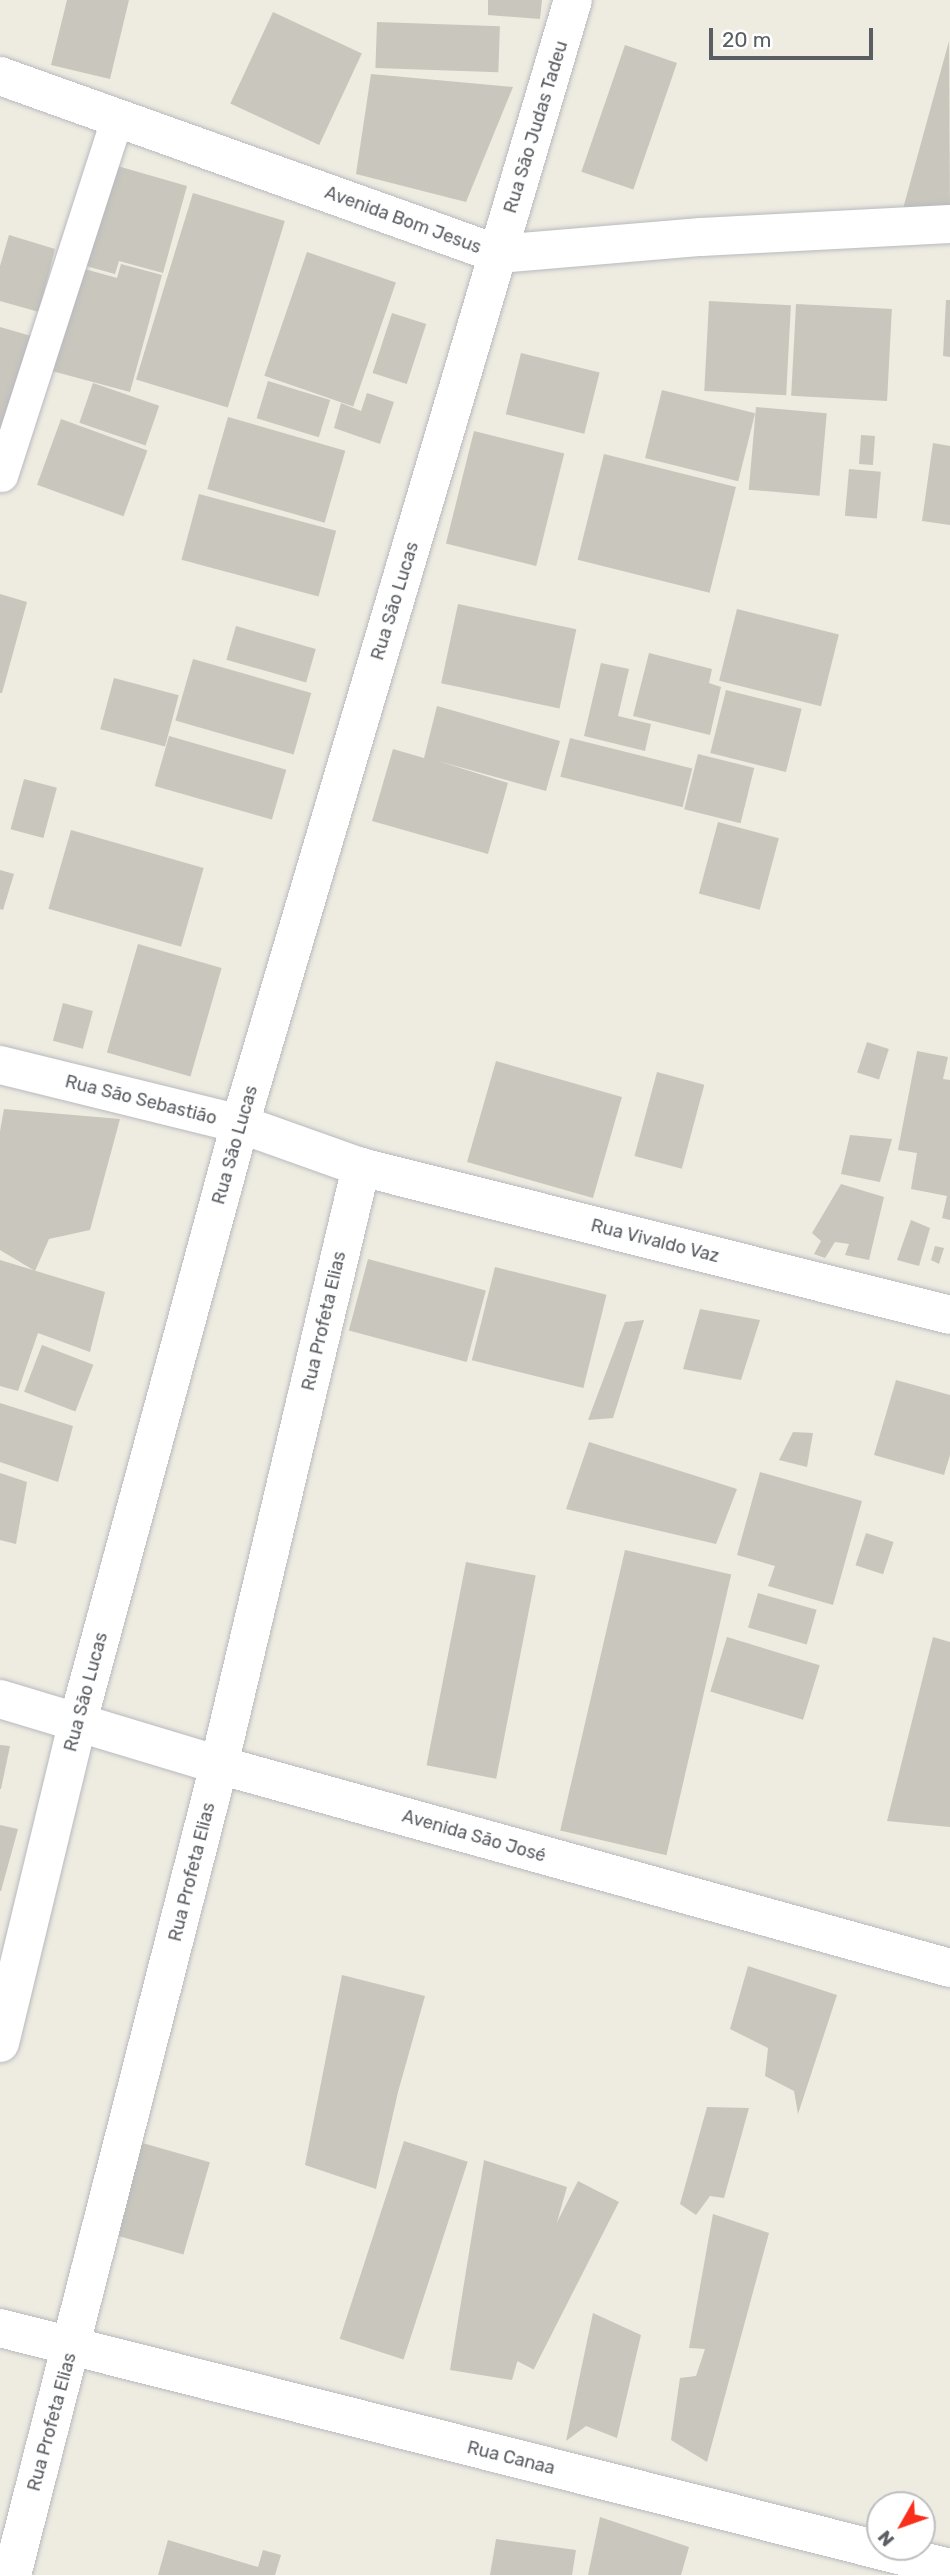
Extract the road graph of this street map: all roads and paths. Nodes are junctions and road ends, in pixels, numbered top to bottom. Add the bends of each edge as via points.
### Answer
1 (573, 0) edge
2 (0, 76) edge
3 (118, 116) junction
4 (950, 224) edge
5 (498, 254) junction
6 (2, 476) dead end
7 (0, 1065) edge
8 (240, 1124) junction
9 (361, 1167) junction
10 (950, 1315) edge
11 (0, 1699) edge
12 (78, 1721) junction
13 (219, 1765) junction
14 (950, 1968) edge
15 (0, 2043) edge
16 (0, 2328) edge
17 (71, 2347) junction
18 (950, 2568) edge
19 (12, 2575) edge

1 - 5 street, Rua São Judas Tadeu
2 - 3 street, Avenida Bom Jesus
3 - 5 street, Avenida Bom Jesus
3 - 6 lane
4 - 5 street, Avenida Bom Jesus via 701,237
5 - 8 street, Rua São Lucas
7 - 8 street, Rua São Sebastião
8 - 9 street, Rua São Sebastião
8 - 12 street, Rua São Lucas
9 - 10 street, Rua Vivaldo Vaz
9 - 13 street, Rua Profeta Elias
11 - 12 street, Avenida São José
12 - 13 street, Avenida São José
12 - 15 street, Rua São Lucas
13 - 14 street, Avenida São José
13 - 17 street, Rua Profeta Elias
16 - 17 street
17 - 18 street, Rua Canaa
17 - 19 street, Rua Profeta Elias

